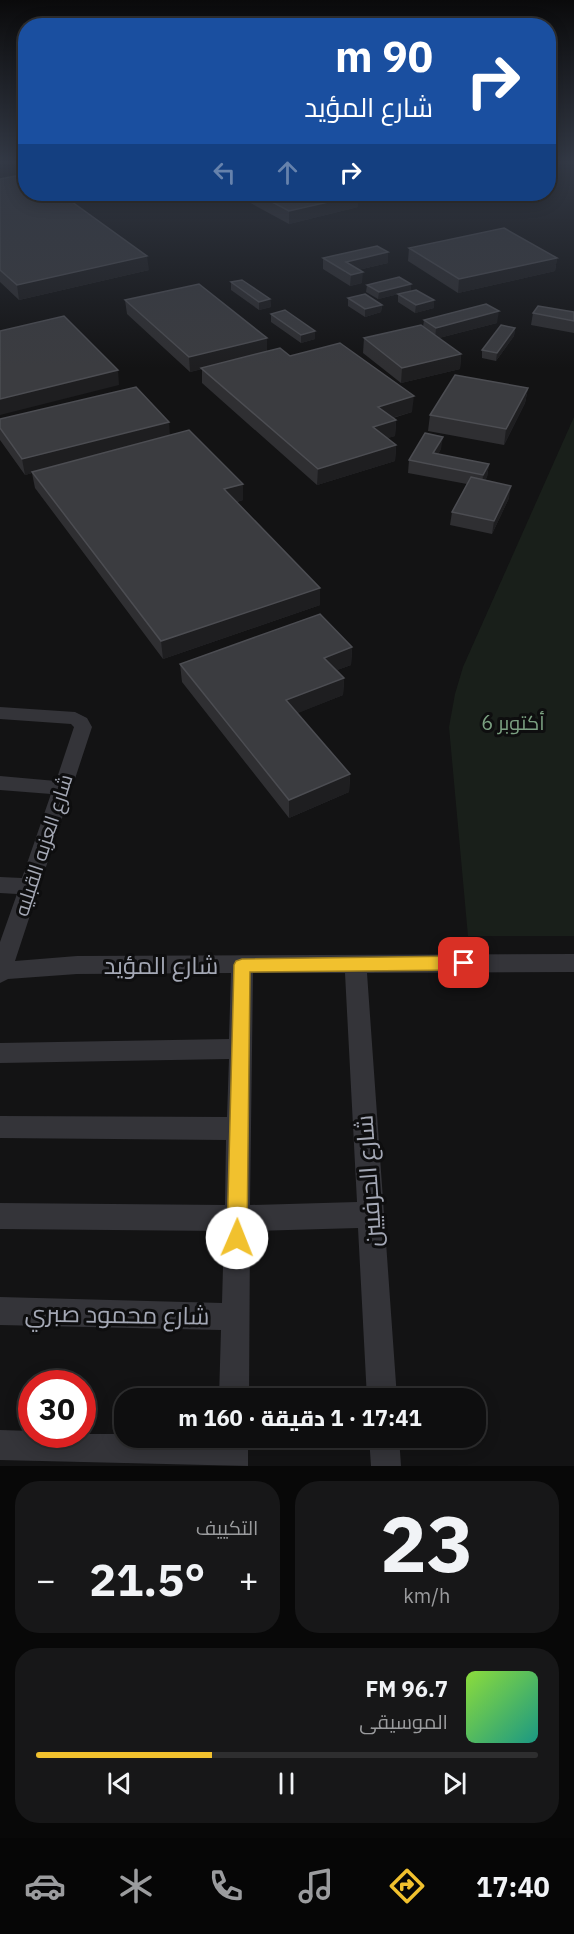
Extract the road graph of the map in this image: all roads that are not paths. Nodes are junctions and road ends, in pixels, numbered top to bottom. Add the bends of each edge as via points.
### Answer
1 (0, 713) edge
2 (0, 783) edge
3 (62, 788) junction
4 (0, 885) edge
5 (29, 886) junction
6 (574, 963) edge
7 (355, 964) junction
8 (242, 965) junction
9 (0, 972) edge
10 (239, 1049) junction
11 (0, 1053) edge
12 (0, 1127) edge
13 (238, 1130) junction
14 (370, 1215) junction
15 (0, 1216) edge
16 (237, 1218) junction
17 (0, 1311) edge
18 (235, 1317) junction
19 (234, 1388) edge
20 (381, 1388) edge
21 (0, 1445) edge
22 (385, 1448) edge
23 (233, 1452) edge
24 (386, 1466) edge

1 - 3 street, شارع العزبه القبليه via 75,718 81,722 83,727
2 - 3 street
3 - 5 street, شارع العزبه القبليه
4 - 5 street
5 - 9 street, شارع العزبه القبليه
6 - 7 street, شارع المؤيد
7 - 8 street, شارع المؤيد
7 - 14 street, شارع الحرفيين
8 - 9 street, شارع المؤيد via 77,965
8 - 10 street
10 - 11 street
10 - 13 street
12 - 13 street
13 - 16 street
14 - 16 street
14 - 20 street, شارع الحرفيين
15 - 16 street
16 - 18 street
17 - 18 street, شارع محمود صبري
18 - 19 street
21 - 23 street
22 - 24 street

